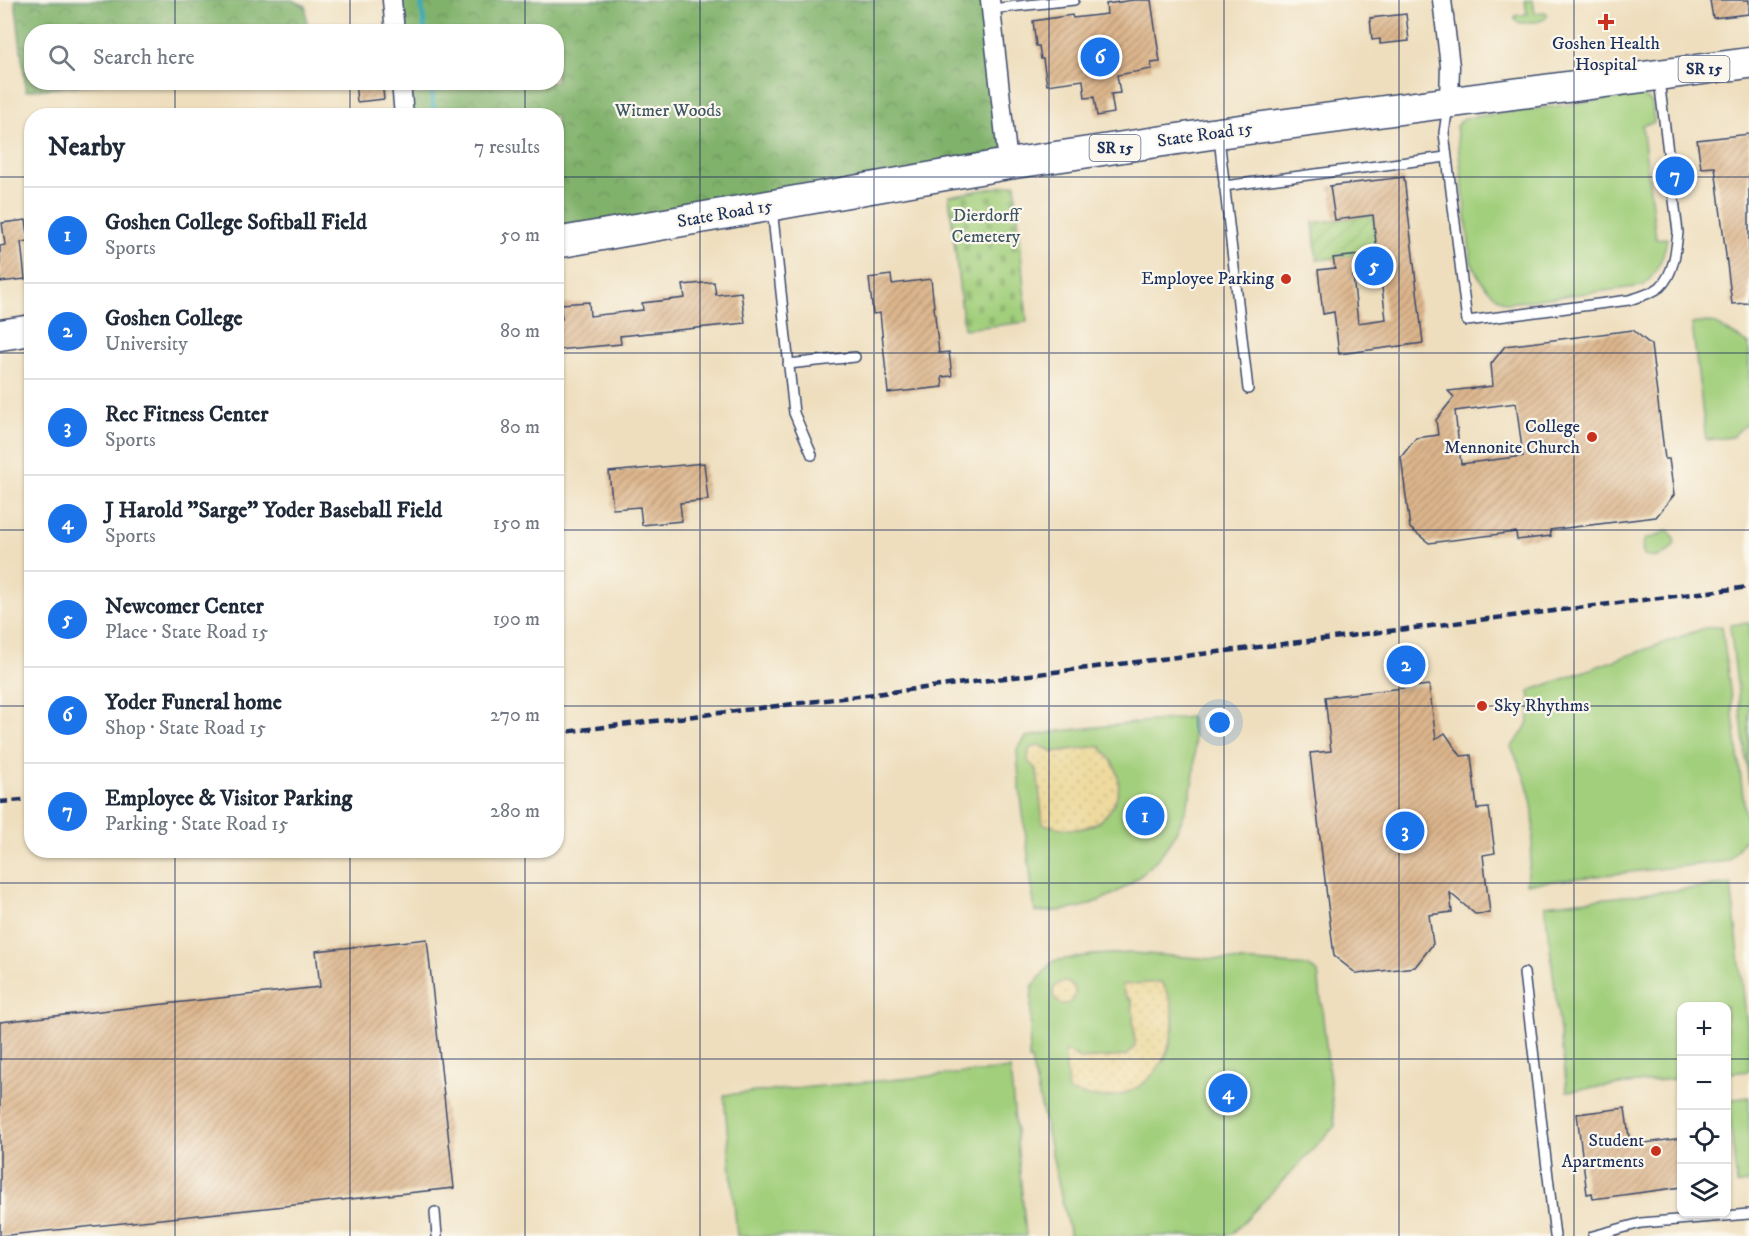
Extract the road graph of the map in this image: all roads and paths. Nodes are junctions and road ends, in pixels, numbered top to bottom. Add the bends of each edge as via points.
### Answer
1 (392, 0) edge
2 (1074, 0) edge
3 (1443, 0) edge
4 (990, 4) edge
5 (394, 24) edge
6 (1749, 63) edge
7 (1659, 74) junction
8 (402, 90) edge
9 (1449, 102) junction
10 (403, 108) edge
11 (1218, 133) junction
12 (1446, 156) junction
13 (1008, 164) junction
14 (1224, 186) junction
15 (772, 206) junction
16 (564, 242) edge
17 (24, 331) edge
18 (0, 335) edge
19 (855, 357) dead end
20 (788, 364) junction
21 (1248, 389) dead end
22 (812, 455) dead end
23 (1524, 973) dead end
24 (435, 1212) dead end
25 (1749, 1214) edge
26 (437, 1236) edge
27 (1555, 1236) edge
28 (1593, 1236) edge

1 - 5 street
2 - 4 lane
3 - 9 street via 1450,66
4 - 13 street
6 - 7 main road, State Road 15 / SR 15
7 - 9 main road, State Road 15 / SR 15
7 - 12 lane via 1678,232 1671,269 1661,286 1645,296 1467,321
8 - 10 street
9 - 11 main road, State Road 15 / SR 15
9 - 12 lane via 1444,133
11 - 13 main road, State Road 15 / SR 15
11 - 14 lane
12 - 14 lane
13 - 15 main road, State Road 15 / SR 15
14 - 21 lane
15 - 16 main road, State Road 15 / SR 15
15 - 20 lane
17 - 18 main road
19 - 20 lane
20 - 22 lane via 794,413
23 - 27 lane
24 - 26 lane
25 - 28 lane via 1641,1223

